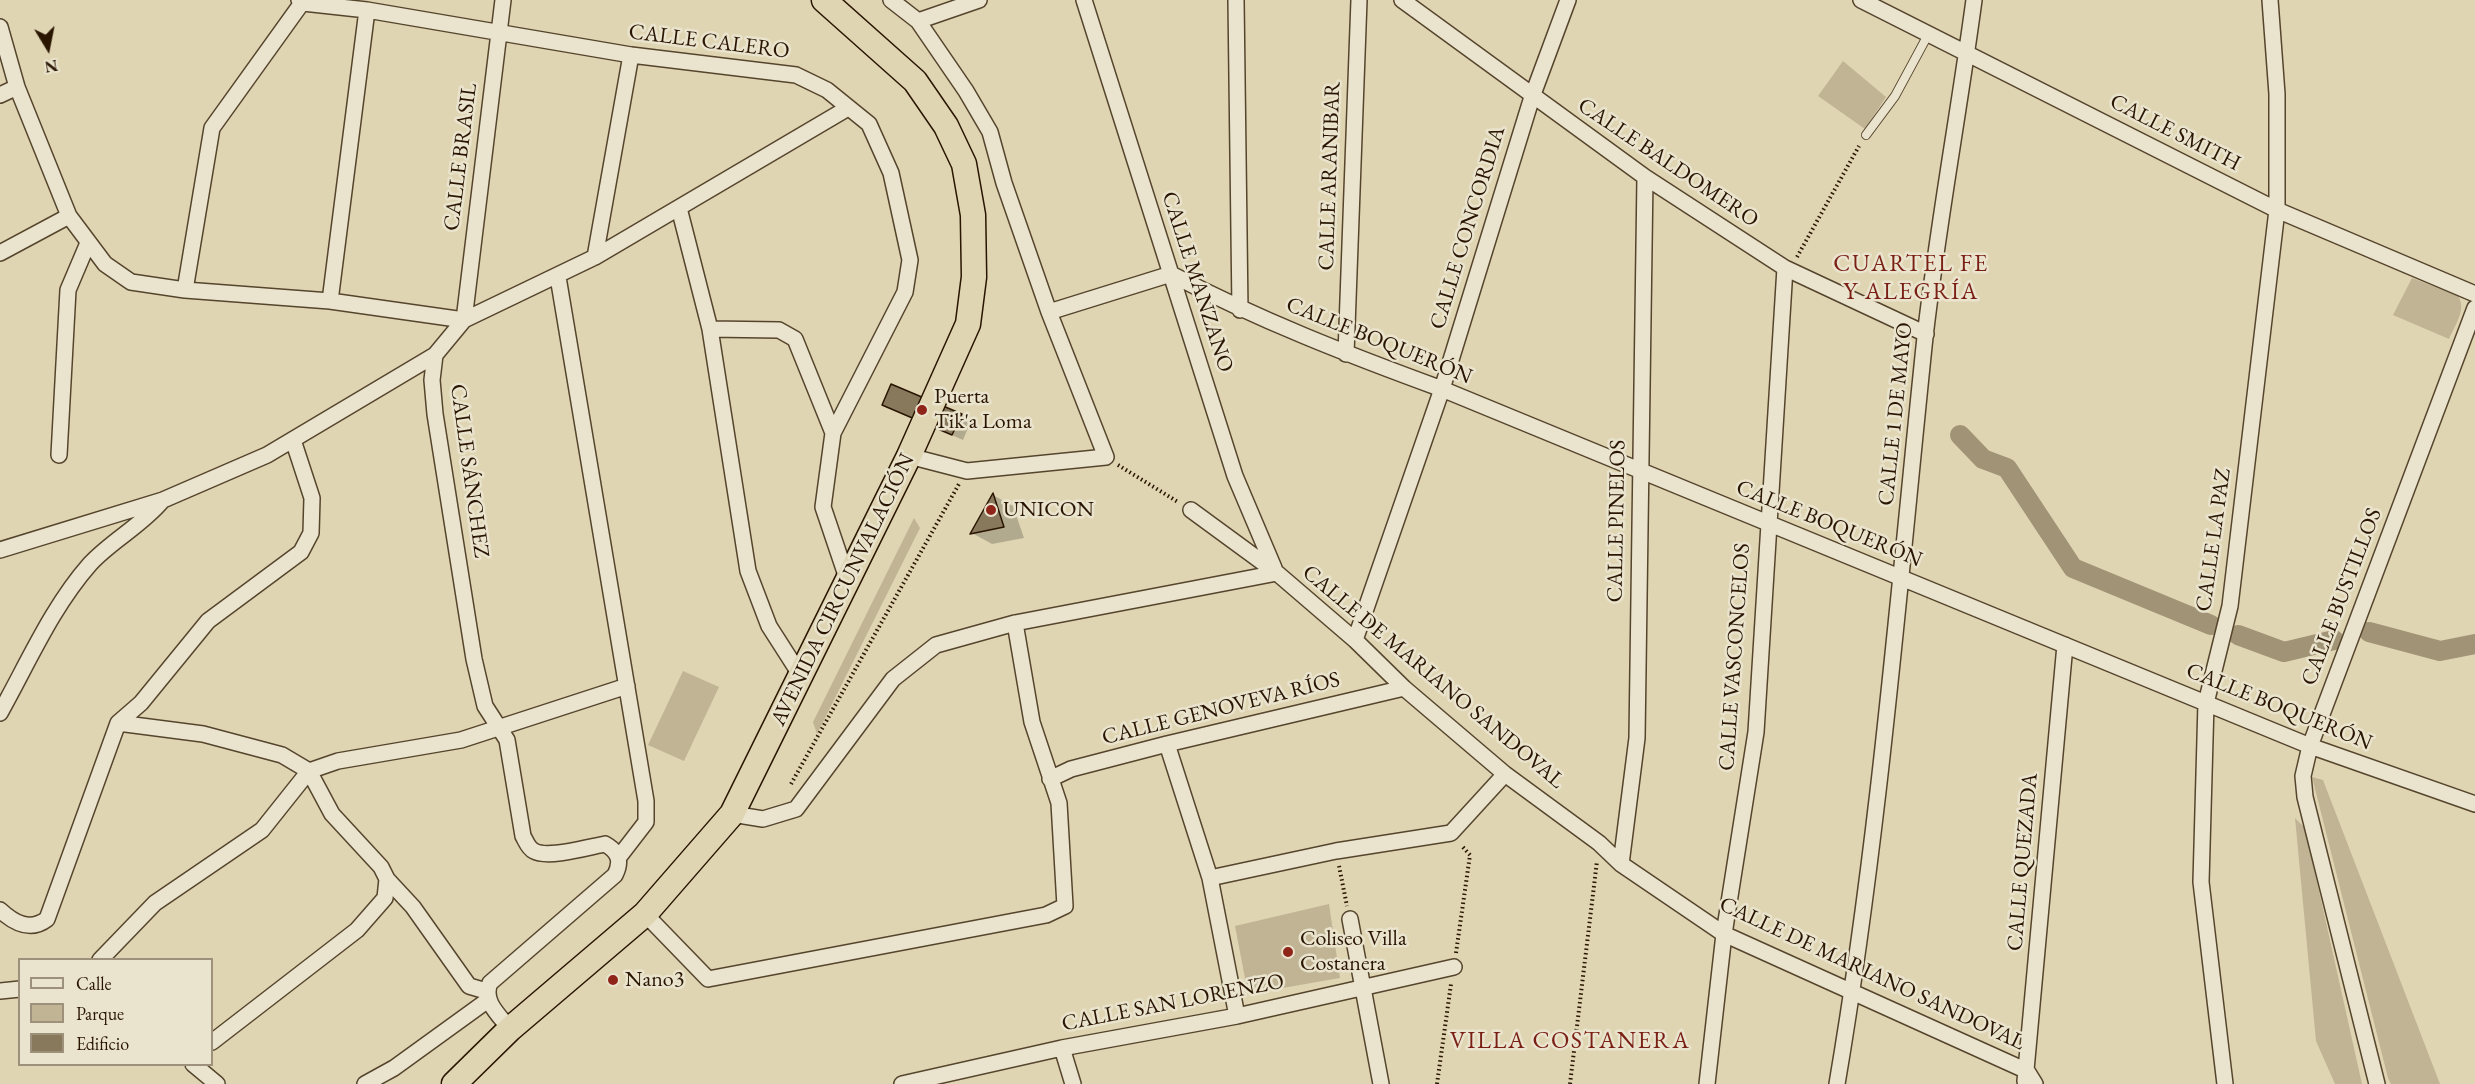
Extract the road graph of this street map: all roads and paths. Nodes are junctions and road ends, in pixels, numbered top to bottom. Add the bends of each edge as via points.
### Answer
1 (503, 0) edge
2 (824, 0) edge
3 (891, 0) edge
4 (980, 0) edge
5 (1084, 0) edge
6 (1236, 0) edge
7 (1359, 0) edge
8 (1402, 0) edge
9 (1568, 0) edge
10 (1862, 0) edge
11 (1974, 0) edge
12 (2270, 0) edge
13 (302, 1) edge
14 (367, 10) junction
15 (918, 21) junction
16 (1929, 33) junction
17 (499, 34) junction
18 (1, 35) edge
19 (1967, 52) junction
20 (631, 55) junction
21 (17, 87) junction
22 (0, 95) edge
23 (1532, 97) junction
24 (848, 108) junction
25 (1866, 135) joint
26 (1645, 177) junction
27 (679, 208) junction
28 (2277, 210) junction
29 (69, 216) junction
30 (88, 243) junction
31 (0, 252) edge
32 (595, 258) junction
33 (1787, 269) junction
34 (1171, 274) junction
35 (558, 277) junction
36 (186, 290) junction
37 (2475, 294) edge
38 (330, 301) junction
39 (2475, 308) edge
40 (1240, 310) junction
41 (1049, 312) junction
42 (464, 320) junction
43 (711, 329) junction
44 (1926, 334) junction
45 (1346, 354) junction
46 (435, 355) junction
47 (1442, 389) junction
48 (833, 433) junction
49 (293, 440) junction
50 (59, 455) dead end
51 (909, 456) junction
52 (1106, 457) junction
53 (967, 471) junction
54 (1639, 472) junction
55 (163, 500) junction
56 (1191, 510) joint
57 (1767, 523) junction
58 (0, 550) edge
59 (1276, 573) junction
60 (1902, 578) junction
61 (848, 581) junction
62 (1015, 623) junction
63 (1355, 640) junction
64 (2065, 645) junction
65 (801, 676) junction
66 (627, 686) junction
67 (1404, 688) junction
68 (2206, 703) junction
69 (0, 713) edge
70 (118, 723) junction
71 (498, 728) junction
72 (1167, 744) junction
73 (2310, 746) junction
74 (309, 771) junction
75 (1505, 774) junction
76 (1050, 779) junction
77 (2475, 804) edge
78 (732, 814) junction
79 (774, 815) junction
80 (1599, 843) junction
81 (1336, 851) junction
82 (619, 857) junction
83 (1621, 864) junction
84 (1210, 878) junction
85 (387, 879) junction
86 (0, 910) edge
87 (645, 914) junction
88 (1350, 919) joint
89 (1724, 934) junction
90 (102, 958) edge
91 (1454, 967) dead end
92 (1363, 986) junction
93 (18, 989) edge
94 (0, 991) edge
95 (1853, 993) junction
96 (487, 996) junction
97 (1237, 1016) junction
98 (510, 1029) junction
99 (213, 1041) edge
100 (1062, 1048) junction
101 (194, 1066) edge
102 (2029, 1080) edge
103 (463, 1081) edge
104 (218, 1084) edge
105 (365, 1084) edge
106 (902, 1084) edge
107 (1072, 1084) edge
108 (1381, 1084) edge
109 (1570, 1084) edge
110 (1707, 1084) edge
111 (1838, 1084) edge
112 (2225, 1084) edge
113 (2377, 1084) edge

1 - 17 street, CALLE BRASIL
2 - 51 highway, AVENIDA CIRCUNVALACIÓN via 915,81 946,126 964,164 973,215 974,277 968,324
3 - 15 street
4 - 15 street
5 - 34 street, CALLE MANZANO
6 - 40 street
7 - 45 street, CALLE ARANIBAR
8 - 23 street, CALLE BALDOMERO
9 - 23 street, CALLE CONCORDIA
10 - 16 street, CALLE SMITH
11 - 19 street, CALLE 1 DE MAYO
12 - 28 street, CALLE LA PAZ via 2277,94
13 - 14 street, CALLE CALERO
13 - 36 street via 212,128
14 - 17 street, CALLE CALERO
14 - 38 street
15 - 41 street via 990,132
16 - 19 street, CALLE SMITH
16 - 25 lane via 1894,96
17 - 20 street, CALLE CALERO
17 - 42 street, CALLE BRASIL
18 - 21 street
19 - 28 street, CALLE SMITH
19 - 44 street, CALLE 1 DE MAYO
20 - 24 street, CALLE CALERO via 796,75 827,90
20 - 32 street
21 - 22 street
21 - 29 street
23 - 26 street, CALLE BALDOMERO
23 - 47 street, CALLE CONCORDIA
24 - 27 street
24 - 48 street, CALLE CALERO via 868,124 891,173 910,260 905,292
25 - 33 path
26 - 33 street, CALLE BALDOMERO
26 - 54 street, CALLE PINELOS
27 - 32 street
27 - 43 street
28 - 37 street, CALLE SMITH
28 - 68 street, CALLE LA PAZ via 2230,606
29 - 30 street
29 - 31 street
30 - 36 street via 105,264 131,282
30 - 50 street via 68,290
32 - 35 street
33 - 44 street, CALLE BALDOMERO
33 - 57 street, CALLE VASCONCELOS
34 - 40 street, CALLE BOQUERÓN
34 - 41 street
34 - 59 street, CALLE MANZANO via 1235,476
35 - 42 street
35 - 66 street
36 - 38 street
38 - 42 street
39 - 73 street, CALLE BUSTILLOS
40 - 45 street, CALLE BOQUERÓN
41 - 52 street
42 - 46 street, CALLE SÁNCHEZ
43 - 48 street via 779,330 795,339
43 - 65 street via 748,571 769,626
44 - 60 street, CALLE 1 DE MAYO
45 - 47 street, CALLE BOQUERÓN
46 - 49 street
46 - 71 street, CALLE SÁNCHEZ via 435,414 474,659 485,706
47 - 54 street, CALLE BOQUERÓN
47 - 63 street, CALLE CONCORDIA
48 - 61 street, CALLE CALERO via 823,507
49 - 55 street via 267,456
49 - 70 street via 312,498 311,533 300,552 208,621 141,704
51 - 53 street
51 - 61 highway, AVENIDA CIRCUNVALACIÓN
52 - 53 street
52 - 56 path
53 - 79 path
54 - 57 street, CALLE BOQUERÓN
54 - 83 street, CALLE PINELOS via 1637,738
55 - 58 street
55 - 69 street via 148,518 91,563 60,604
56 - 59 street, CALLE DE MARIANO SANDOVAL
57 - 60 street, CALLE BOQUERÓN
57 - 89 street, CALLE VASCONCELOS via 1756,732
59 - 62 street
59 - 63 street, CALLE DE MARIANO SANDOVAL
60 - 64 street, CALLE BOQUERÓN
60 - 95 street, CALLE 1 DE MAYO
61 - 65 highway, AVENIDA CIRCUNVALACIÓN
62 - 76 street via 1032,722
62 - 79 street via 936,645 893,679 796,809
63 - 67 street, CALLE DE MARIANO SANDOVAL
64 - 68 street, CALLE BOQUERÓN
64 - 102 street, CALLE QUEZADA
65 - 78 highway, AVENIDA CIRCUNVALACIÓN
66 - 71 street
66 - 82 street via 646,822
67 - 72 street, CALLE GENOVEVA RÍOS
67 - 75 street, CALLE DE MARIANO SANDOVAL
68 - 73 street, CALLE BOQUERÓN
68 - 112 street, CALLE LA PAZ via 2201,882
70 - 74 street via 203,734 282,755
70 - 86 street via 47,919 38,926 25,926
71 - 74 street via 461,740 338,761
71 - 82 street, CALLE SÁNCHEZ via 507,740 529,847 547,854 605,844
72 - 76 street, CALLE GENOVEVA RÍOS via 1071,769
72 - 84 street
73 - 77 street, CALLE BOQUERÓN
73 - 113 street, CALLE BUSTILLOS via 2303,776 2305,797
74 - 85 street via 332,814 381,867
74 - 90 street via 262,830 154,903
75 - 80 street, CALLE DE MARIANO SANDOVAL
75 - 81 street via 1451,832
76 - 87 street via 1059,803 1065,906 1046,915 708,979
78 - 79 street via 763,819
78 - 87 highway, AVENIDA CIRCUNVALACIÓN
80 - 83 street, CALLE DE MARIANO SANDOVAL
80 - 109 path
81 - 84 street
81 - 88 path
82 - 96 street via 615,875 490,983
83 - 89 street, CALLE DE MARIANO SANDOVAL
84 - 97 street
85 - 96 street via 413,907 469,986
85 - 99 street via 385,898 357,930
87 - 98 highway, AVENIDA CIRCUNVALACIÓN
88 - 92 street
89 - 95 street, CALLE DE MARIANO SANDOVAL
89 - 110 street, CALLE VASCONCELOS
91 - 92 street, CALLE SAN LORENZO
92 - 97 street, CALLE SAN LORENZO
92 - 108 street
93 - 94 street
95 - 102 street, CALLE DE MARIANO SANDOVAL
95 - 111 street, CALLE 1 DE MAYO
96 - 98 street
96 - 105 street via 394,1068
97 - 100 street, CALLE SAN LORENZO
98 - 103 highway, AVENIDA CIRCUNVALACIÓN
100 - 106 street, CALLE SAN LORENZO
100 - 107 street
101 - 104 street

